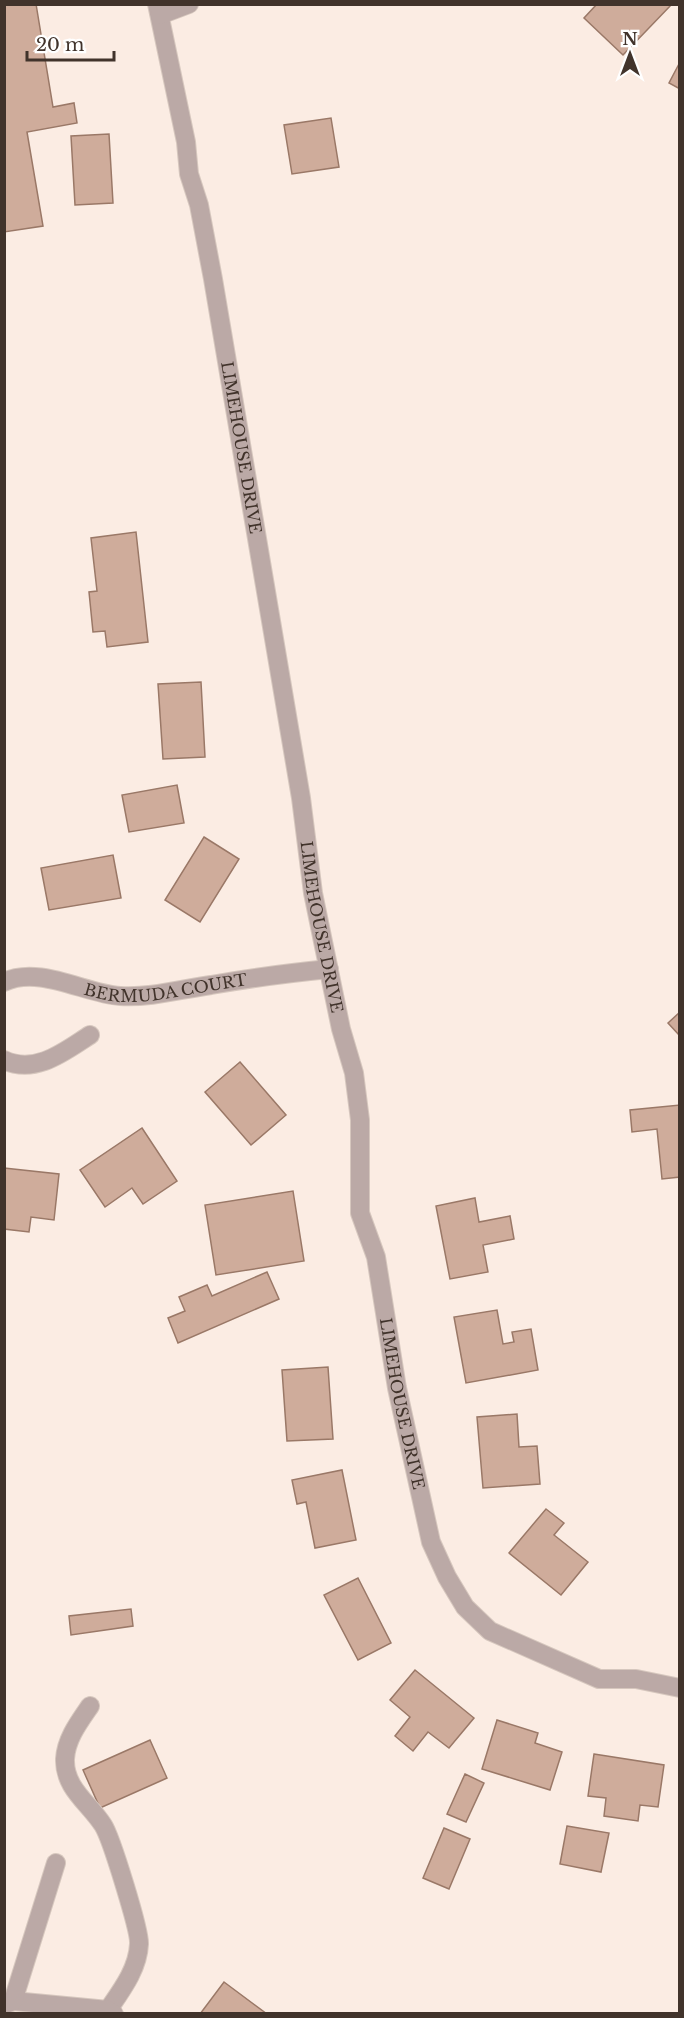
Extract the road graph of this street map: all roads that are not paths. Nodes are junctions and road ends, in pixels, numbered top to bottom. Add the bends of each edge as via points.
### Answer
1 (189, 4) edge
2 (159, 10) edge
3 (329, 969) junction
4 (4, 981) edge
5 (90, 1035) dead end
6 (4, 1060) edge
7 (680, 1688) edge
8 (90, 1706) dead end
9 (56, 1863) dead end
10 (9, 2003) edge
11 (111, 2012) edge

1 - 2 street
2 - 3 street, LIMEHOUSE DRIVE via 213,279 301,798 313,893
3 - 4 street, BERMUDA COURT via 140,996 118,996 62,981
3 - 7 street, LIMEHOUSE DRIVE via 354,1073 360,1120 360,1213 375,1257 412,1466 431,1542 447,1577 465,1607 490,1631 599,1679 636,1679
5 - 6 street via 44,1062
8 - 11 street via 72,1733 65,1759 68,1781 104,1827 121,1873 139,1944 128,1980
9 - 10 street
10 - 11 street

